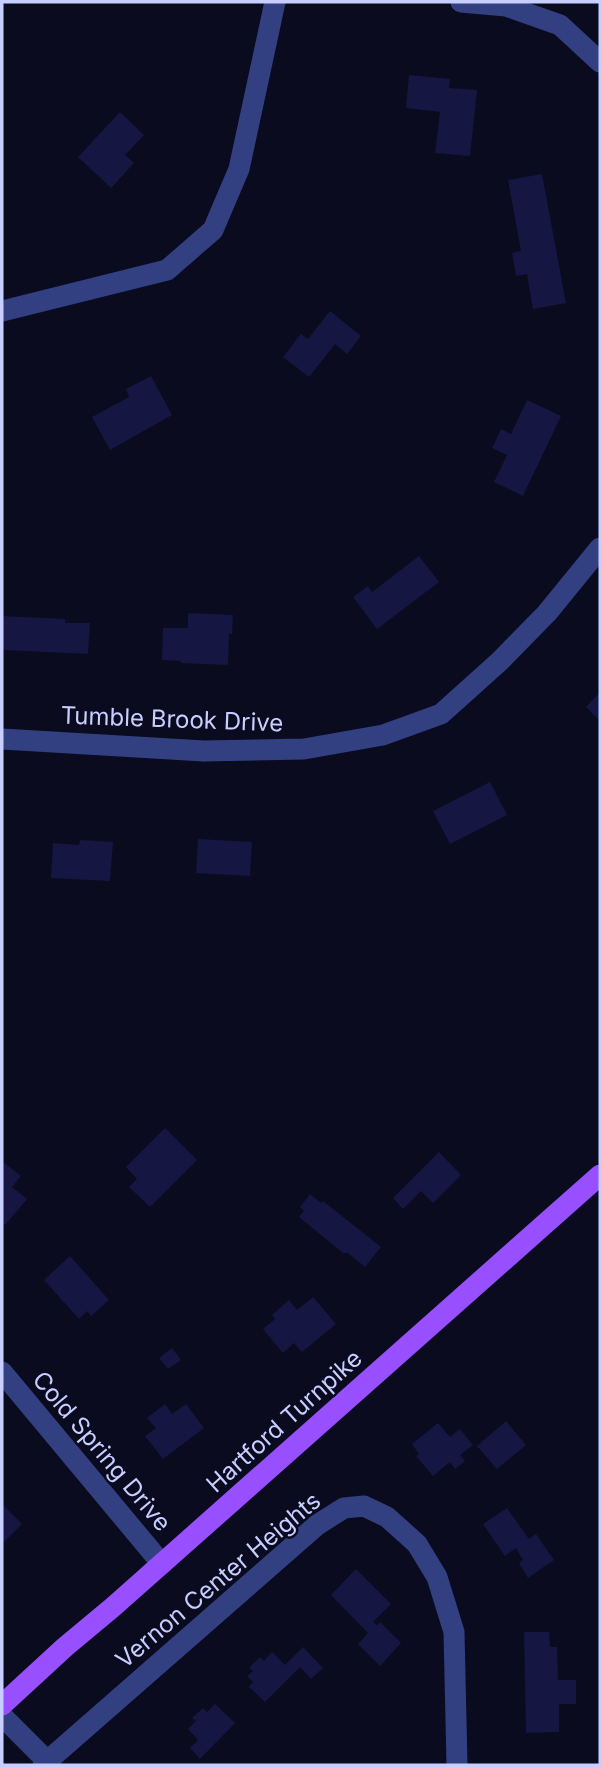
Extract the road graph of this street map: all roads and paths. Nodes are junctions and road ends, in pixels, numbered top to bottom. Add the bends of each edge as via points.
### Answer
1 (275, 2) edge
2 (460, 2) edge
3 (600, 62) edge
4 (2, 311) edge
5 (600, 548) edge
6 (2, 739) edge
7 (600, 1175) edge
8 (2, 1372) edge
9 (162, 1564) junction
10 (2, 1705) edge
11 (2, 1716) edge
12 (45, 1763) edge
13 (457, 1765) edge

1 - 4 street via 239,169 213,230 167,270
2 - 3 street via 506,6 560,25
5 - 6 street, Tumble Brook Drive via 547,613 441,714 383,735 304,749 204,751
7 - 9 main road, Hartford Turnpike
8 - 9 street, Cold Spring Drive
9 - 10 main road, Hartford Turnpike
11 - 12 street, Vernon Center Heights
12 - 13 street, Vernon Center Heights via 317,1525 344,1508 364,1506 387,1517 417,1544 437,1577 454,1632

